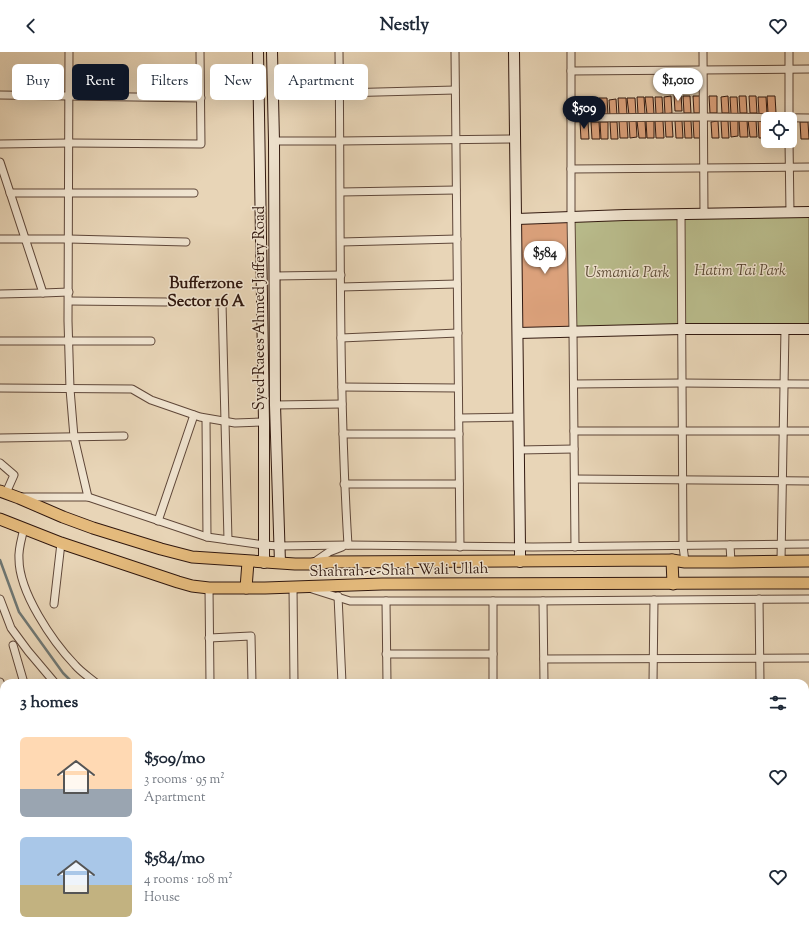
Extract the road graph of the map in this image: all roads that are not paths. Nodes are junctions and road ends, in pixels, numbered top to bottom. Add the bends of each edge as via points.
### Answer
1 (69, 52) edge
2 (200, 52) edge
3 (258, 52) edge
4 (272, 52) edge
5 (339, 52) edge
6 (455, 52) edge
7 (514, 52) edge
8 (571, 52) edge
9 (703, 52) edge
10 (789, 52) edge
11 (200, 64) edge
12 (339, 64) edge
13 (809, 69) edge
14 (703, 70) junction
15 (789, 70) junction
16 (571, 71) junction
17 (455, 90) junction
18 (368, 92) edge
19 (0, 95) edge
20 (69, 95) junction
21 (137, 97) edge
22 (201, 100) edge
23 (340, 100) edge
24 (789, 112) edge
25 (703, 117) junction
26 (571, 118) junction
27 (761, 118) edge
28 (809, 118) edge
29 (797, 119) edge
30 (516, 139) junction
31 (456, 140) junction
32 (274, 141) junction
33 (340, 142) junction
34 (69, 143) junction
35 (0, 144) edge
36 (789, 148) edge
37 (0, 162) edge
38 (809, 167) edge
39 (704, 168) junction
40 (789, 168) junction
41 (571, 169) junction
42 (456, 190) junction
43 (340, 192) junction
44 (10, 193) junction
45 (69, 193) junction
46 (194, 193) dead end
47 (809, 212) edge
48 (790, 213) junction
49 (681, 214) junction
50 (704, 214) junction
51 (571, 217) junction
52 (516, 219) junction
53 (0, 239) edge
54 (26, 239) junction
55 (69, 239) junction
56 (457, 239) junction
57 (186, 242) dead end
58 (340, 242) junction
59 (341, 275) junction
60 (275, 276) junction
61 (457, 284) junction
62 (341, 287) junction
63 (69, 292) junction
64 (0, 294) edge
65 (43, 294) junction
66 (69, 301) junction
67 (166, 302) dead end
68 (222, 303) dead end
69 (785, 328) junction
70 (682, 329) junction
71 (809, 329) edge
72 (573, 332) junction
73 (458, 333) junction
74 (518, 333) junction
75 (341, 338) junction
76 (0, 341) edge
77 (151, 341) dead end
78 (69, 342) junction
79 (682, 383) junction
80 (574, 384) junction
81 (784, 384) junction
82 (809, 384) edge
83 (342, 387) junction
84 (0, 388) edge
85 (458, 388) junction
86 (70, 389) junction
87 (342, 404) junction
88 (275, 405) junction
89 (194, 415) junction
90 (519, 417) junction
91 (206, 418) junction
92 (459, 418) junction
93 (225, 422) junction
94 (264, 422) junction
95 (574, 431) junction
96 (683, 431) junction
97 (783, 431) junction
98 (809, 431) edge
99 (343, 434) junction
100 (459, 434) junction
101 (124, 436) dead end
102 (0, 438) edge
103 (74, 438) junction
104 (574, 449) junction
105 (519, 450) junction
106 (0, 463) edge
107 (575, 479) junction
108 (683, 480) junction
109 (783, 481) junction
110 (809, 481) edge
111 (344, 484) junction
112 (459, 484) junction
113 (3, 492) edge
114 (88, 497) junction
115 (19, 498) junction
116 (0, 519) edge
117 (158, 521) junction
118 (24, 528) junction
119 (207, 537) junction
120 (228, 540) junction
121 (61, 543) junction
122 (782, 544) junction
123 (809, 544) edge
124 (264, 545) junction
125 (348, 545) junction
126 (730, 545) junction
127 (279, 546) junction
128 (683, 546) junction
129 (460, 547) junction
130 (520, 547) junction
131 (575, 547) junction
132 (598, 547) junction
133 (672, 560) junction
134 (598, 561) junction
135 (781, 561) junction
136 (809, 561) edge
137 (248, 562) junction
138 (264, 562) junction
139 (520, 562) junction
140 (685, 562) junction
141 (731, 562) junction
142 (280, 563) junction
143 (311, 564) junction
144 (673, 584) junction
145 (809, 584) edge
146 (299, 587) junction
147 (209, 588) junction
148 (246, 588) junction
149 (338, 596) junction
150 (0, 599) edge
151 (759, 599) junction
152 (809, 599) edge
153 (654, 600) junction
154 (386, 601) junction
155 (493, 601) junction
156 (543, 601) junction
157 (54, 604) dead end
158 (209, 638) junction
159 (13, 645) dead end
160 (386, 654) junction
161 (493, 654) junction
162 (653, 658) junction
163 (759, 658) junction
164 (809, 658) edge
165 (544, 659) junction
166 (23, 679) edge
167 (52, 679) edge
168 (91, 679) edge
169 (210, 679) edge
170 (252, 679) edge
171 (294, 679) edge
172 (342, 679) edge
173 (387, 679) edge
174 (493, 679) edge
175 (544, 679) edge
176 (653, 679) edge
177 (760, 679) edge

1 - 20 street
2 - 11 street
3 - 94 street, Syed Raees Ahmed Jaffery Road
4 - 32 street, Syed Raees Ahmed Jaffery Road
5 - 12 street
6 - 17 street
7 - 30 street
8 - 16 street
9 - 14 street
10 - 15 street
13 - 15 street
14 - 15 street
14 - 16 street
14 - 25 street
15 - 24 street
16 - 26 street
17 - 18 street
17 - 31 street
19 - 20 street
20 - 21 street
20 - 34 street
22 - 34 street via 202,144
23 - 33 street
25 - 26 street
25 - 27 street
25 - 39 street
26 - 41 street
28 - 29 street
30 - 31 street
30 - 52 street
31 - 33 street
31 - 42 street
32 - 33 street
32 - 60 street, Syed Raees Ahmed Jaffery Road
33 - 43 street
34 - 35 street
34 - 45 street
36 - 40 street
37 - 44 street
38 - 40 street
39 - 40 street
39 - 41 street
39 - 50 street
40 - 48 street
41 - 51 street
42 - 43 street
42 - 56 street
43 - 58 street
44 - 45 street
44 - 54 street
45 - 46 street
45 - 55 street
47 - 48 street
48 - 50 street
49 - 50 street
49 - 51 street
49 - 70 street
51 - 52 street
51 - 72 street
52 - 74 street
53 - 54 street
54 - 55 street
54 - 65 street
55 - 57 street
55 - 63 street
56 - 58 street
56 - 61 street
58 - 59 street
59 - 60 street
59 - 62 street
60 - 88 street, Syed Raees Ahmed Jaffery Road
61 - 62 street
61 - 73 street
62 - 75 street
63 - 65 street
63 - 66 street
64 - 65 street
66 - 67 street
66 - 78 street
68 - 93 street
69 - 70 street
69 - 71 street
69 - 81 street
70 - 72 street
70 - 79 street
72 - 74 street
72 - 80 street
73 - 75 street
73 - 85 street
74 - 90 street
75 - 83 street
76 - 78 street
77 - 78 street
78 - 86 street
79 - 80 street
79 - 81 street
79 - 96 street
80 - 95 street
81 - 82 street
81 - 97 street
83 - 85 street
83 - 87 street
84 - 86 street
85 - 92 street
86 - 89 street via 132,389 151,400
86 - 103 street
87 - 88 street
87 - 99 street
88 - 127 street, Syed Raees Ahmed Jaffery Road
89 - 91 street
89 - 117 street
90 - 92 street
90 - 105 street
91 - 93 street
91 - 119 street
92 - 100 street
93 - 94 street
93 - 120 street
94 - 124 street, Syed Raees Ahmed Jaffery Road
95 - 96 street
95 - 104 street
96 - 97 street
96 - 108 street
97 - 98 street
97 - 109 street
99 - 100 street
99 - 111 street
100 - 112 street
101 - 103 street
102 - 103 street
103 - 114 street
104 - 105 street
104 - 107 street
105 - 130 street
106 - 113 street via 14,475
107 - 108 street
107 - 131 street
108 - 109 street
108 - 128 street
109 - 110 street
109 - 122 street
111 - 112 street
111 - 125 street
112 - 129 street
113 - 115 main road, Shahrah-e-Shah Wali Ullah
114 - 115 street
114 - 117 street
115 - 137 main road, Shahrah-e-Shah Wali Ullah via 93,528 153,547 192,557
116 - 118 main road, Shahrah-e-Shah Wali Ullah
117 - 119 street
118 - 121 main road, Shahrah-e-Shah Wali Ullah
118 - 168 street via 19,553 23,584 50,635 75,665
119 - 120 street
120 - 124 street
121 - 147 main road, Shahrah-e-Shah Wali Ullah via 178,582
121 - 157 street
122 - 123 street
122 - 126 street
122 - 135 street
124 - 127 street
124 - 138 street, Syed Raees Ahmed Jaffery Road
125 - 127 street
125 - 129 street
125 - 143 street via 328,552
126 - 128 street
126 - 141 street
127 - 142 street, Syed Raees Ahmed Jaffery Road
128 - 132 street
128 - 140 street
129 - 130 street
130 - 131 street
130 - 139 street
131 - 132 street
132 - 134 street
133 - 134 main road, Shahrah-e-Shah Wali Ullah
133 - 140 main road, Shahrah-e-Shah Wali Ullah
133 - 144 main road
134 - 139 main road, Shahrah-e-Shah Wali Ullah
135 - 136 main road, Shahrah-e-Shah Wali Ullah
135 - 141 main road, Shahrah-e-Shah Wali Ullah
137 - 138 main road, Shahrah-e-Shah Wali Ullah
137 - 148 main road
138 - 142 main road, Shahrah-e-Shah Wali Ullah
139 - 143 main road, Shahrah-e-Shah Wali Ullah
140 - 141 main road, Shahrah-e-Shah Wali Ullah
142 - 143 main road, Shahrah-e-Shah Wali Ullah
144 - 145 main road, Shahrah-e-Shah Wali Ullah
144 - 146 main road, Shahrah-e-Shah Wali Ullah via 382,584
146 - 148 main road, Shahrah-e-Shah Wali Ullah
146 - 149 street
146 - 171 street
147 - 148 main road, Shahrah-e-Shah Wali Ullah
147 - 158 street
149 - 154 street via 350,601
149 - 172 street
150 - 167 street via 11,628
151 - 152 street
151 - 153 street
151 - 163 street
153 - 156 street
153 - 162 street
154 - 155 street
154 - 160 street
155 - 156 street
155 - 161 street
156 - 165 street
158 - 169 street
158 - 170 street via 251,636
159 - 166 street
160 - 161 street
160 - 173 street
161 - 174 street
162 - 163 street
162 - 165 street
162 - 176 street
163 - 164 street
163 - 177 street
165 - 175 street

